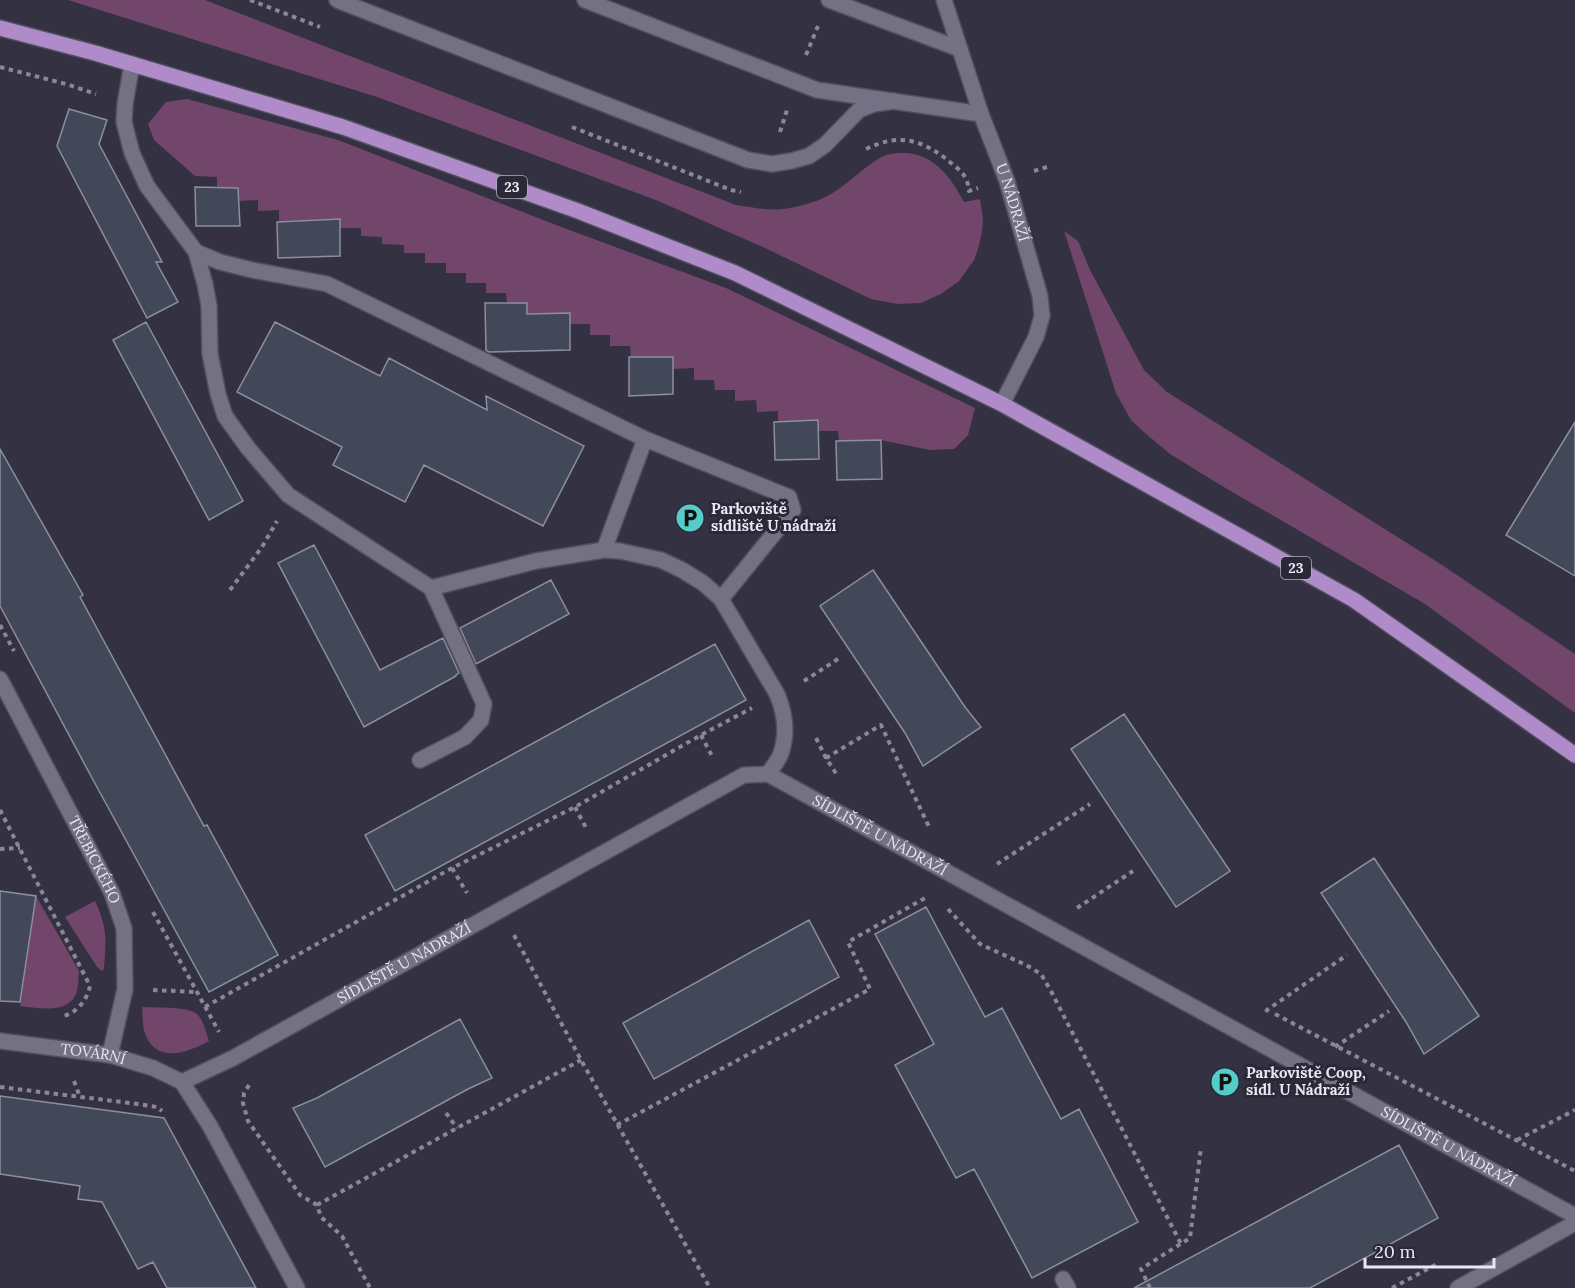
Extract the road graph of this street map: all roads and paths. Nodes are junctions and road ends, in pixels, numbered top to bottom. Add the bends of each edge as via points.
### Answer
1 (337, 0) edge
2 (585, 0) edge
3 (829, 0) edge
4 (944, 0) edge
5 (0, 28) edge
6 (960, 49) junction
7 (132, 64) junction
8 (0, 67) edge
9 (895, 101) junction
10 (125, 104) junction
11 (981, 114) junction
12 (860, 156) dead end
13 (1007, 180) junction
14 (196, 252) junction
15 (1002, 404) junction
16 (645, 439) junction
17 (288, 495) junction
18 (604, 550) junction
19 (431, 588) junction
20 (230, 590) dead end
21 (722, 599) junction
22 (841, 657) dead end
23 (0, 679) edge
24 (802, 682) dead end
25 (777, 694) junction
26 (1575, 754) edge
27 (826, 758) dead end
28 (420, 760) dead end
29 (768, 774) junction
30 (1090, 804) dead end
31 (0, 810) edge
32 (930, 831) dead end
33 (20, 848) junction
34 (0, 849) edge
35 (998, 864) dead end
36 (1133, 871) dead end
37 (924, 898) dead end
38 (945, 905) dead end
39 (1078, 908) dead end
40 (510, 928) dead end
41 (1347, 955) dead end
42 (195, 992) dead end
43 (1389, 1011) dead end
44 (55, 1015) dead end
45 (0, 1041) edge
46 (1336, 1046) junction
47 (110, 1055) junction
48 (581, 1060) junction
49 (183, 1082) junction
50 (249, 1084) dead end
51 (0, 1087) edge
52 (1575, 1110) edge
53 (446, 1113) dead end
54 (168, 1115) dead end
55 (617, 1125) junction
56 (457, 1128) junction
57 (1517, 1140) junction
58 (1201, 1147) dead end
59 (1575, 1171) edge
60 (317, 1205) junction
61 (1575, 1216) edge
62 (1575, 1223) edge
63 (1181, 1244) junction
64 (297, 1288) edge
65 (370, 1288) edge
66 (710, 1288) edge
67 (1150, 1288) edge
68 (1458, 1288) edge

1 - 9 street via 748,160 772,164 809,156 859,110
2 - 9 street via 817,90
3 - 6 street
4 - 6 street, U NÁDRAŽÍ
5 - 7 main road, 23
6 - 11 street, U NÁDRAŽÍ
7 - 10 street
7 - 15 main road, 23 via 343,127 578,211 735,273
8 - 10 path
9 - 11 street
10 - 14 street via 124,122 132,153 147,186
11 - 13 street, U NÁDRAŽÍ
12 - 13 path via 866,148 880,142 914,140 948,161 966,178 969,191
13 - 15 street, U NÁDRAŽÍ via 1040,296 1042,316 1036,338
14 - 16 street via 230,264 327,284
14 - 17 street via 205,284 210,354 225,416
15 - 26 main road, 23 via 1354,600
16 - 18 street
16 - 21 street via 789,497 793,510
17 - 19 street
17 - 20 path via 262,546
18 - 19 street via 536,561
18 - 21 street via 661,560 703,583
19 - 28 street via 484,704 481,720 465,737
21 - 25 street
22 - 24 path
23 - 47 street, TŘEBICKÉHO via 112,893 124,928 125,989
25 - 29 street via 786,728 781,753
25 - 42 path via 575,807 452,868 205,1007
27 - 32 path via 881,725
29 - 49 street, SÍDLIŠTĚ U NÁDRAŽÍ via 744,775
29 - 61 street, SÍDLIŠTĚ U NÁDRAŽÍ
30 - 35 path
31 - 33 path
33 - 34 path
33 - 44 path via 90,986 79,1007 66,1016
36 - 39 path
37 - 55 path via 848,942 870,989
38 - 63 path via 980,944 1041,974
40 - 48 path
41 - 46 path via 1267,1010
43 - 46 path
45 - 47 street, TOVÁRNÍ
46 - 57 path
47 - 49 street, TOVÁRNÍ
48 - 55 path
48 - 56 path
49 - 64 street
50 - 60 path via 243,1103 248,1121 300,1195
51 - 54 path via 157,1107
52 - 57 path
53 - 56 path
55 - 66 path
56 - 60 path
57 - 59 path
58 - 63 path via 1191,1238
60 - 65 path via 321,1217 342,1236
62 - 68 street
63 - 67 path via 1141,1269

